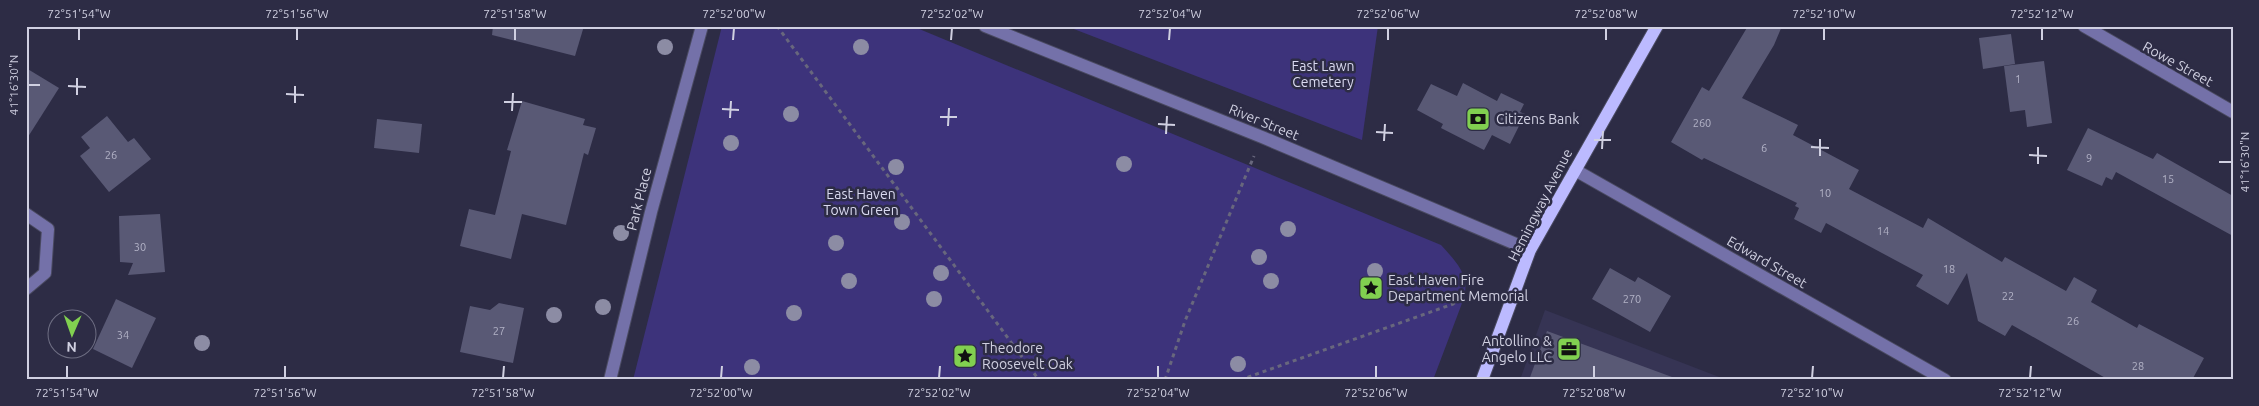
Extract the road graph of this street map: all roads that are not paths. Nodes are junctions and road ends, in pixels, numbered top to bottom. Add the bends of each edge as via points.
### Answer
1 (702, 26) edge
2 (984, 26) edge
3 (1657, 26) edge
4 (2084, 26) edge
5 (2233, 112) edge
6 (1574, 170) junction
7 (26, 214) edge
8 (1530, 250) junction
9 (26, 289) edge
10 (610, 380) edge
11 (1482, 380) edge
12 (1945, 380) edge

1 - 10 street, Park Place via 651,212
2 - 8 street, River Street via 1262,137
3 - 6 main road, Hemingway Avenue
4 - 5 street, Rowe Street
6 - 8 main road, Hemingway Avenue
6 - 12 street, Edward Street
7 - 9 street via 48,229 45,273
8 - 11 main road, Hemingway Avenue

